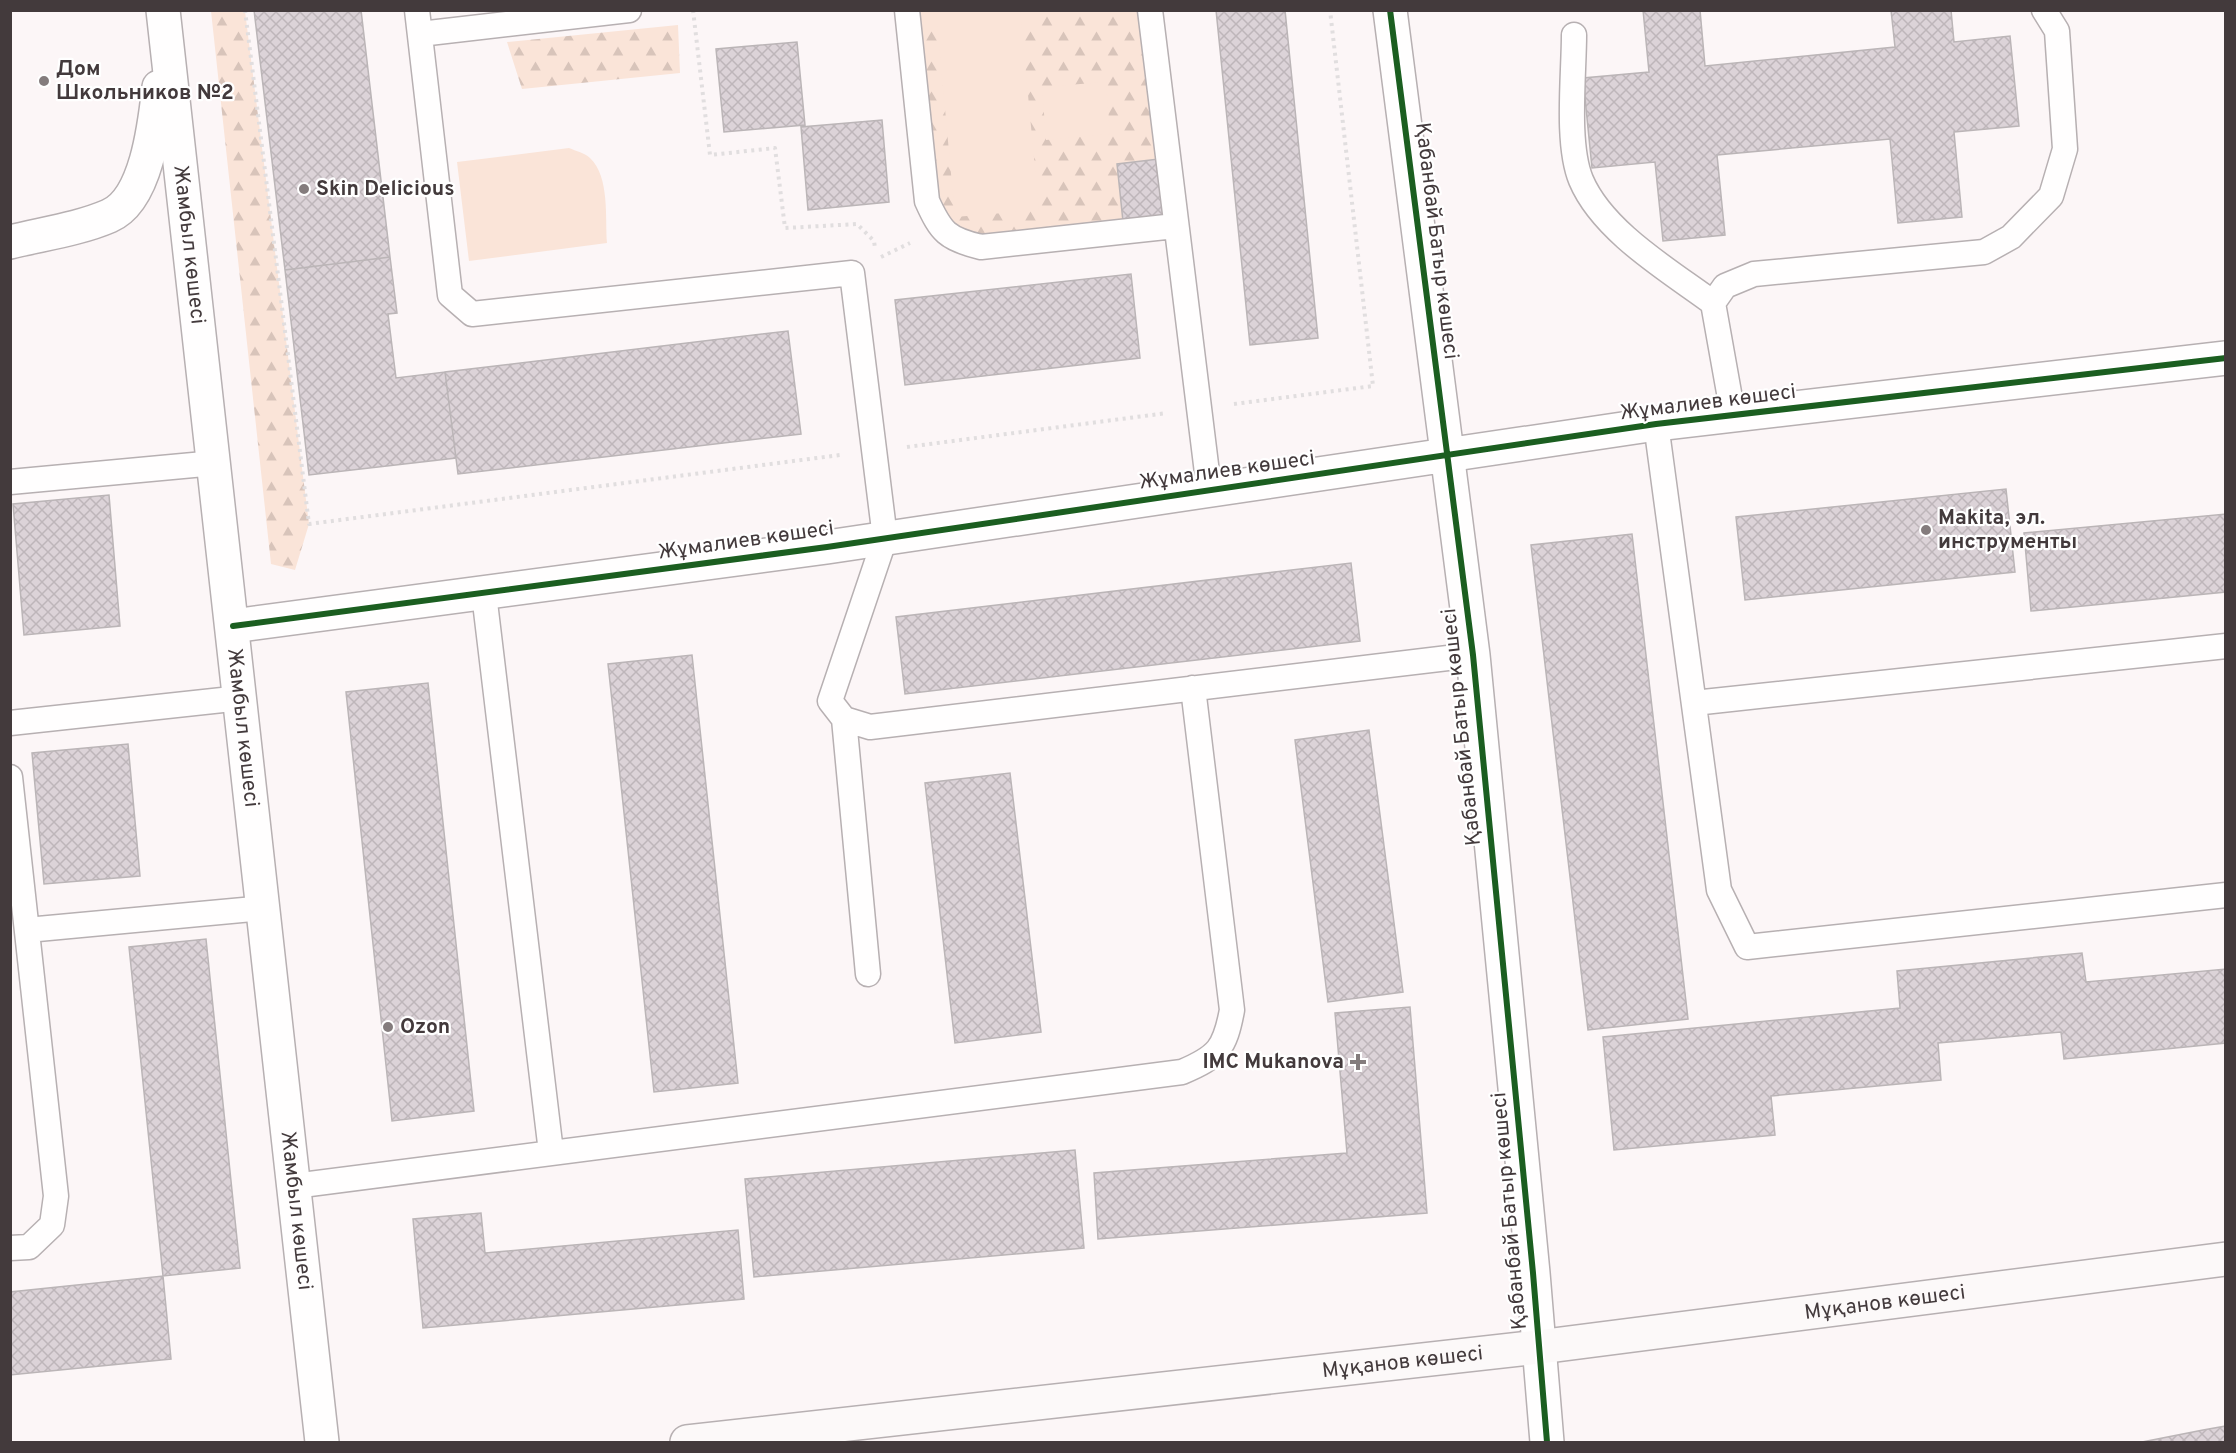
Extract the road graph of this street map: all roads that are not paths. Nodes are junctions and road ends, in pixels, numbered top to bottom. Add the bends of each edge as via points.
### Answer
1 (417, 10) edge
2 (629, 10) edge
3 (908, 10) edge
4 (1149, 10) edge
5 (1390, 10) edge
6 (2044, 10) edge
7 (164, 18) edge
8 (420, 34) junction
9 (1574, 35) dead end
10 (1175, 226) junction
11 (10, 242) edge
12 (1713, 303) junction
13 (2226, 358) edge
14 (1733, 415) junction
15 (1656, 424) junction
16 (1448, 457) junction
17 (215, 463) junction
18 (10, 482) edge
19 (1209, 489) junction
20 (885, 538) junction
21 (484, 594) junction
22 (233, 626) junction
23 (2226, 645) edge
24 (1473, 655) junction
25 (1192, 688) junction
26 (241, 698) junction
27 (1694, 703) junction
28 (844, 719) junction
29 (10, 723) edge
30 (10, 777) edge
31 (2226, 895) edge
32 (264, 908) junction
33 (27, 930) junction
34 (868, 974) dead end
35 (551, 1152) junction
36 (294, 1186) junction
37 (10, 1248) edge
38 (2226, 1259) edge
39 (1539, 1347) junction
40 (322, 1443) edge
41 (687, 1443) edge
42 (1547, 1443) edge

1 - 8 lane
2 - 8 lane
3 - 10 lane via 927,201 939,229 958,242 981,247
4 - 10 lane
5 - 16 street, Қабанбай Батыр көшесі
6 - 12 lane via 2057,31 2065,149 2051,196 2011,237 1984,252 1754,274 1725,286
7 - 11 street via 152,150 131,195 111,216
7 - 17 street, Жамбыл көшесі
8 - 20 lane via 450,295 472,314 852,273
9 - 12 lane via 1573,144 1581,180 1597,207 1632,243
10 - 19 lane
12 - 14 lane
13 - 14 street, Жұмалиев көшесі
14 - 15 street, Жұмалиев көшесі
15 - 16 street, Жұмалиев көшесі
15 - 27 lane
16 - 19 street, Жұмалиев көшесі
16 - 24 street, Қабанбай Батыр көшесі
17 - 18 lane
17 - 22 street, Жамбыл көшесі
19 - 20 street, Жұмалиев көшесі
20 - 21 street, Жұмалиев көшесі
20 - 28 lane via 830,701
21 - 22 street, Жұмалиев көшесі
21 - 35 lane
22 - 26 street, Жамбыл көшесі
23 - 27 lane
24 - 25 lane
24 - 39 street, Қабанбай Батыр көшесі
25 - 28 lane via 870,727
25 - 35 lane via 1232,1010 1227,1038 1207,1062 1182,1072
26 - 29 lane
26 - 32 street, Жамбыл көшесі
27 - 31 lane via 1719,890 1748,947
28 - 34 lane
30 - 33 lane
32 - 33 lane
32 - 36 street, Жамбыл көшесі
33 - 37 lane via 56,1196 52,1225 29,1247
35 - 36 lane
36 - 40 street, Жамбыл көшесі
38 - 39 main road, Мұқанов көшесі
39 - 41 main road, Мұқанов көшесі
39 - 42 street, Қабанбай Батыр көшесі

